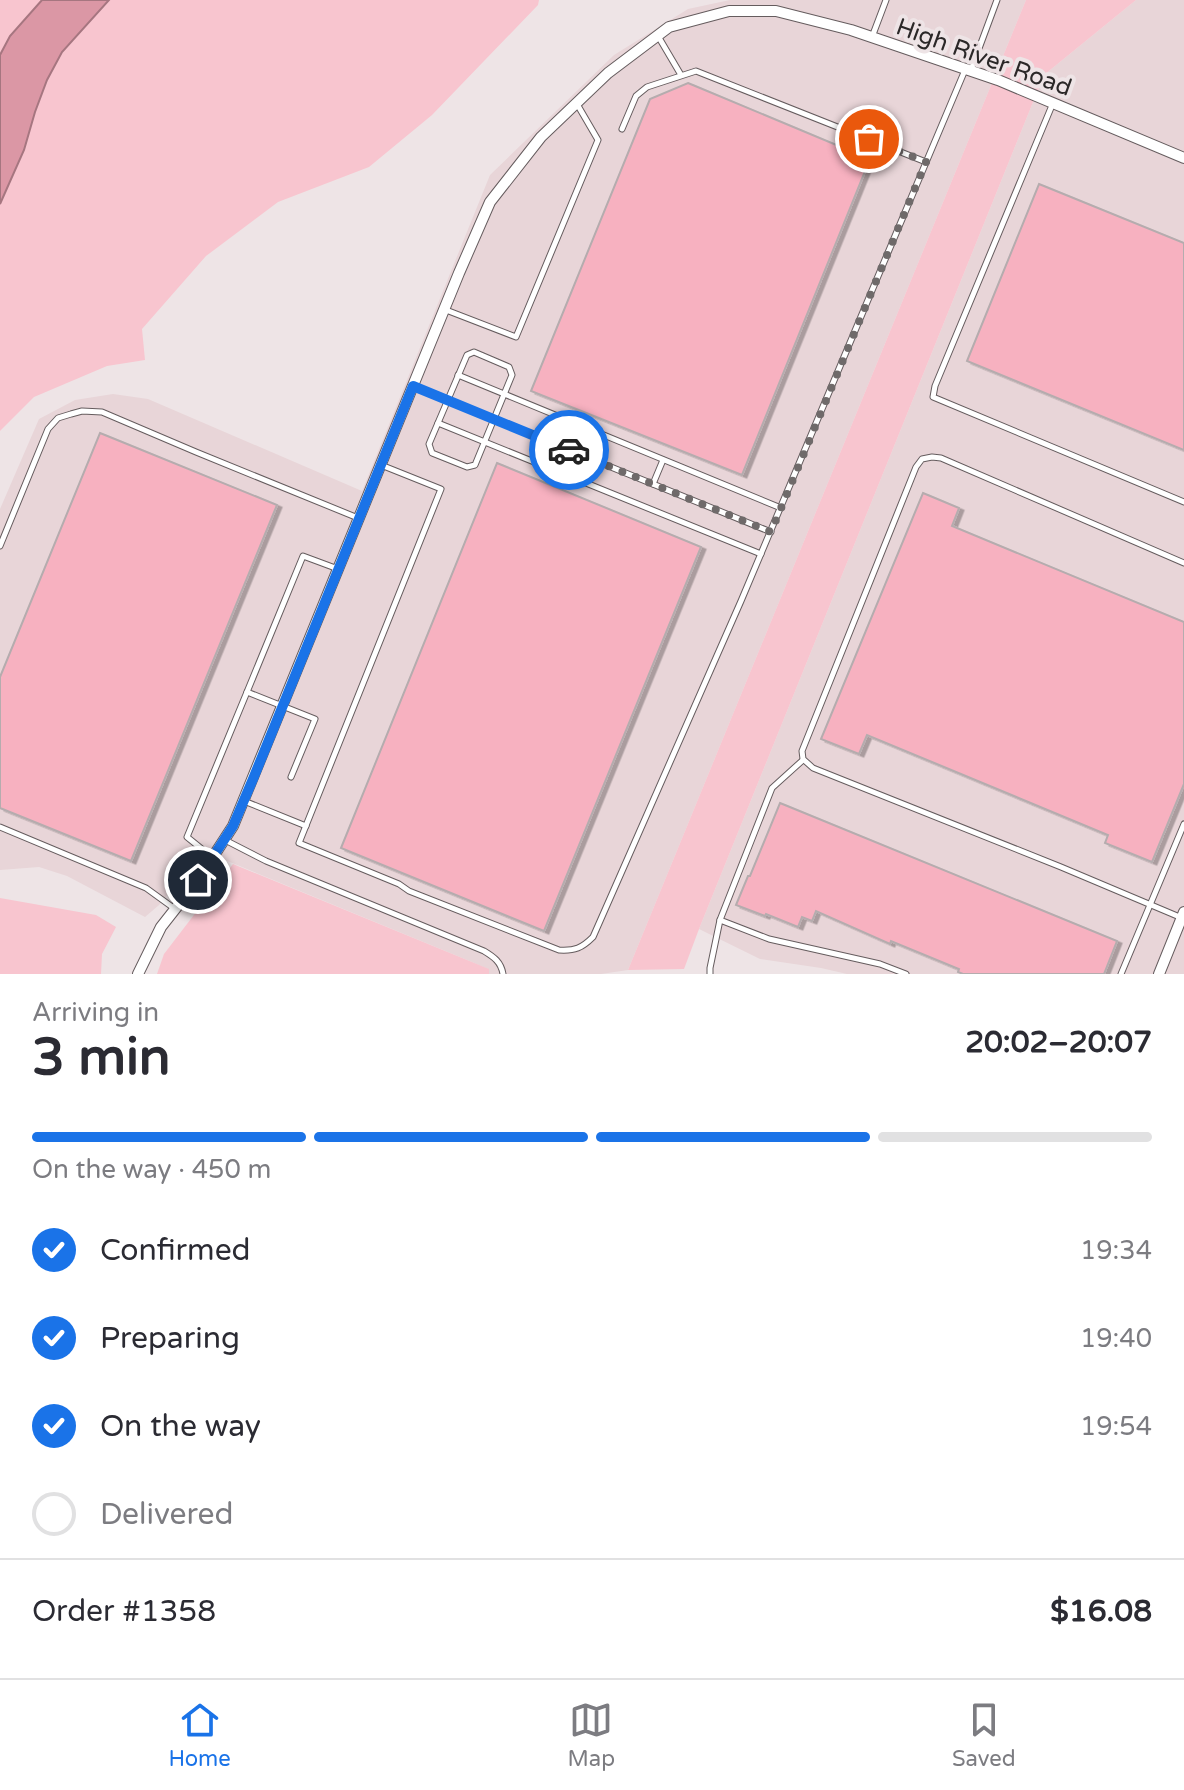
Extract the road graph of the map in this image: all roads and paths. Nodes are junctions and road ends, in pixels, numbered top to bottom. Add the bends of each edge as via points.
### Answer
1 (886, 0) edge
2 (994, 1) edge
3 (658, 36) junction
4 (872, 37) junction
5 (968, 70) junction
6 (681, 75) junction
7 (576, 103) junction
8 (1053, 103) junction
9 (622, 129) dead end
10 (1184, 158) edge
11 (926, 162) junction
12 (444, 310) junction
13 (458, 375) junction
14 (413, 386) junction
15 (504, 394) junction
16 (447, 401) junction
17 (493, 419) junction
18 (438, 423) junction
19 (484, 442) junction
20 (663, 460) junction
21 (381, 465) junction
22 (653, 484) junction
23 (1184, 502) edge
24 (781, 508) junction
25 (359, 518) junction
26 (771, 532) junction
27 (0, 546) edge
28 (761, 554) junction
29 (1184, 563) edge
30 (338, 569) junction
31 (247, 692) junction
32 (283, 706) junction
33 (803, 759) junction
34 (291, 777) dead end
35 (244, 800) junction
36 (1184, 824) edge
37 (306, 826) junction
38 (0, 827) edge
39 (224, 840) junction
40 (213, 858) junction
41 (1151, 905) junction
42 (175, 909) junction
43 (1183, 915) edge
44 (720, 920) junction
45 (138, 974) edge
46 (503, 974) edge
47 (710, 974) edge
48 (906, 974) edge
49 (1121, 974) edge
50 (1159, 974) edge

1 - 4 lane
2 - 5 lane
3 - 4 street, High River Road via 669,27 729,11 776,11
3 - 6 lane
3 - 7 street, High River Road
4 - 5 street, High River Road
5 - 8 street, High River Road
5 - 11 lane
6 - 9 lane via 636,96
6 - 11 lane via 696,71
7 - 12 street, High River Road via 541,137 490,202
7 - 12 lane via 598,140 516,337
8 - 10 street, High River Road
8 - 23 lane via 933,397
11 - 24 lane
12 - 14 street, High River Road
13 - 15 lane
13 - 15 lane via 467,355 474,352 509,367 512,375
13 - 16 lane
14 - 16 lane
14 - 21 street, High River Road
15 - 17 lane
15 - 20 lane
16 - 17 lane
16 - 18 lane
17 - 19 lane
17 - 22 lane
18 - 19 lane
18 - 19 lane via 429,444 432,453 455,463 475,465
19 - 28 lane
20 - 22 lane
20 - 24 lane
21 - 25 street, High River Road
21 - 37 lane via 441,489
22 - 26 lane
24 - 26 lane
25 - 27 lane via 102,412 82,411 58,418 48,429
25 - 30 street, High River Road
26 - 28 lane
28 - 37 lane via 593,937 583,947 559,950 299,843
29 - 33 lane via 941,458 922,459
30 - 31 lane via 303,556
30 - 32 street, High River Road
31 - 32 lane
31 - 40 lane via 187,837
32 - 34 lane via 315,719
32 - 35 street, High River Road
33 - 41 lane via 813,768
33 - 44 lane via 772,788
35 - 37 lane
35 - 39 street, High River Road
36 - 41 lane
38 - 42 lane via 146,888
39 - 40 street, High River Road
39 - 46 lane via 484,951 496,958
40 - 42 street, High River Road
41 - 43 lane
41 - 49 lane
42 - 45 street, High River Road
43 - 50 street
44 - 47 lane
44 - 48 lane via 769,939

